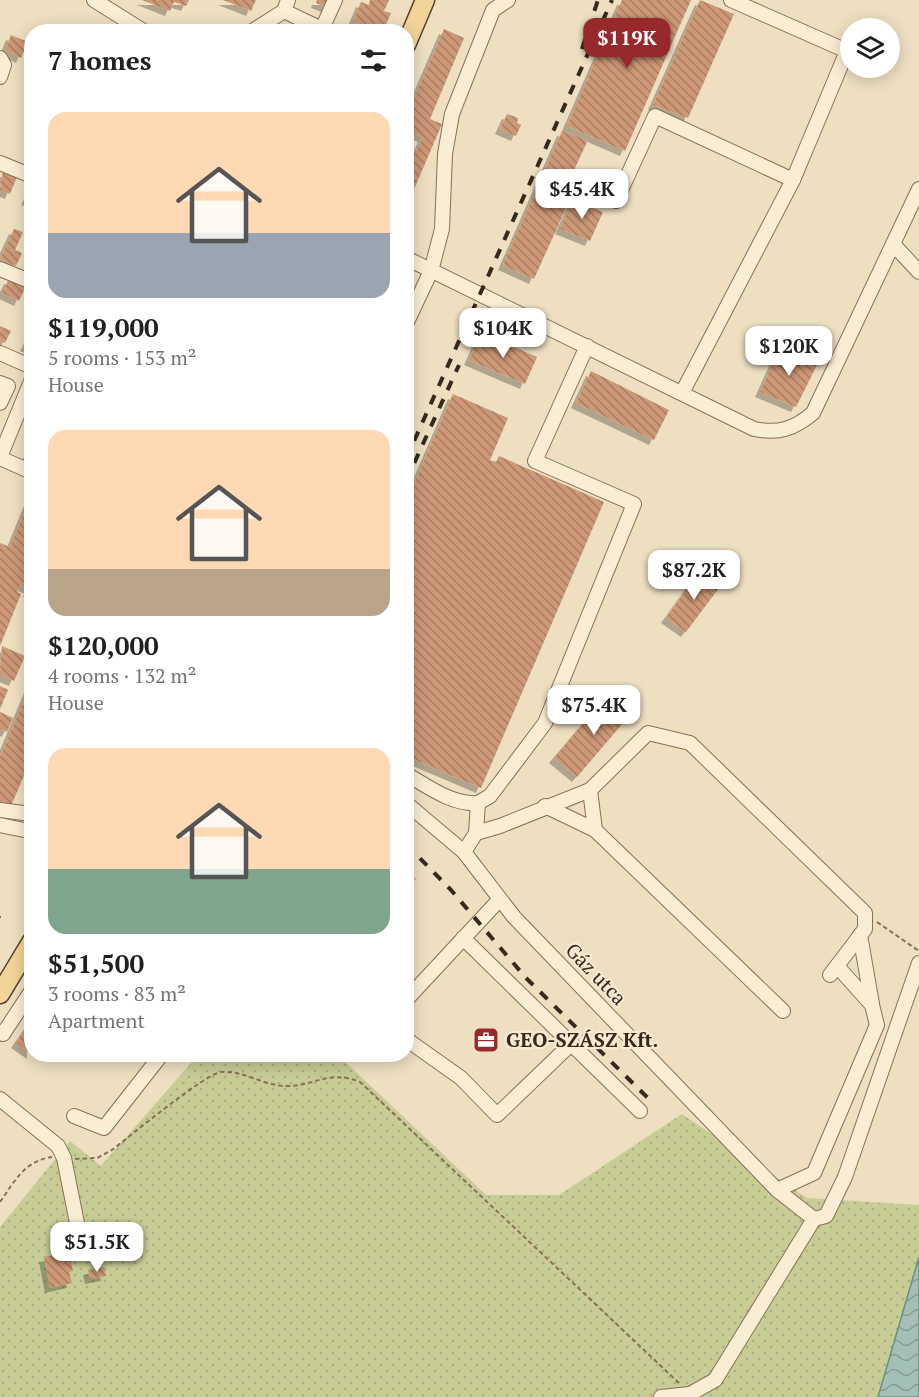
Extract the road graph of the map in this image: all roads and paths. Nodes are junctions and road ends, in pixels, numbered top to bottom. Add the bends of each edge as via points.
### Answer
1 (94, 0) edge
2 (335, 0) edge
3 (425, 0) edge
4 (508, 0) edge
5 (731, 0) edge
6 (286, 6) edge
7 (132, 24) edge
8 (262, 24) edge
9 (315, 24) edge
10 (327, 24) edge
11 (414, 26) edge
12 (0, 58) edge
13 (0, 77) edge
14 (0, 163) edge
15 (24, 173) edge
16 (793, 180) junction
17 (919, 189) edge
18 (616, 201) dead end
19 (893, 244) junction
20 (414, 262) edge
21 (0, 269) edge
22 (431, 271) junction
23 (919, 272) edge
24 (24, 279) edge
25 (414, 307) edge
26 (586, 346) junction
27 (0, 353) edge
28 (24, 364) edge
29 (0, 383) edge
30 (682, 393) junction
31 (24, 399) edge
32 (0, 403) edge
33 (0, 458) edge
34 (24, 464) edge
35 (414, 779) edge
36 (590, 790) junction
37 (478, 803) junction
38 (545, 806) junction
39 (0, 810) edge
40 (414, 812) edge
41 (24, 813) edge
42 (0, 825) edge
43 (24, 830) edge
44 (595, 830) junction
45 (476, 833) junction
46 (464, 852) junction
47 (500, 899) junction
48 (865, 913) junction
49 (860, 935) junction
50 (463, 938) junction
51 (919, 951) edge
52 (24, 954) edge
53 (919, 963) edge
54 (414, 991) edge
55 (0, 994) edge
56 (24, 1002) edge
57 (873, 1005) junction
58 (783, 1011) dead end
59 (0, 1032) edge
60 (571, 1044) junction
61 (414, 1045) edge
62 (156, 1062) edge
63 (0, 1099) edge
64 (640, 1112) dead end
65 (74, 1116) dead end
66 (63, 1158) junction
67 (777, 1190) junction
68 (0, 1202) edge
69 (814, 1219) junction
70 (78, 1228) dead end
71 (690, 1394) junction
72 (662, 1397) edge

1 - 7 street
2 - 10 street
3 - 11 main road
4 - 22 street via 493,10 452,114 445,154 442,229
5 - 16 street via 847,51
6 - 8 street
6 - 9 street
12 - 13 street via 4,65
14 - 15 street
16 - 18 street via 655,116
16 - 30 street
17 - 19 street
19 - 23 street
19 - 30 street via 813,413 798,426 769,432 754,429
20 - 22 street
21 - 24 street
22 - 25 street
22 - 26 street
26 - 30 street
26 - 37 street via 535,461 634,504 545,723 490,796
27 - 28 street
29 - 32 street via 8,386
31 - 33 street
33 - 34 street
35 - 37 street via 466,804
36 - 38 street
36 - 44 street
36 - 48 street via 648,733 690,743
37 - 45 street
38 - 44 street
38 - 45 street
39 - 41 street
40 - 46 street, Gáz utca
42 - 43 street
44 - 58 street
45 - 46 street
46 - 47 street, Gáz utca
47 - 50 street
47 - 67 street, Gáz utca
48 - 49 street via 865,929
48 - 51 path
49 - 57 street
49 - 57 street via 833,970
50 - 54 street
50 - 60 street
52 - 55 main road
53 - 69 street via 845,1177 826,1216
56 - 59 street via 3,1034
57 - 67 street via 877,1025 814,1173
60 - 61 street via 497,1115 461,1078
60 - 64 street
62 - 65 street via 104,1128
63 - 66 street via 53,1140
66 - 68 path via 51,1157 30,1164
66 - 70 street
66 - 71 path via 97,1158 112,1150 200,1081 220,1072 282,1086 306,1084 325,1076 345,1076 360,1082
67 - 69 street, Gáz utca
69 - 71 street via 719,1374
71 - 72 street

